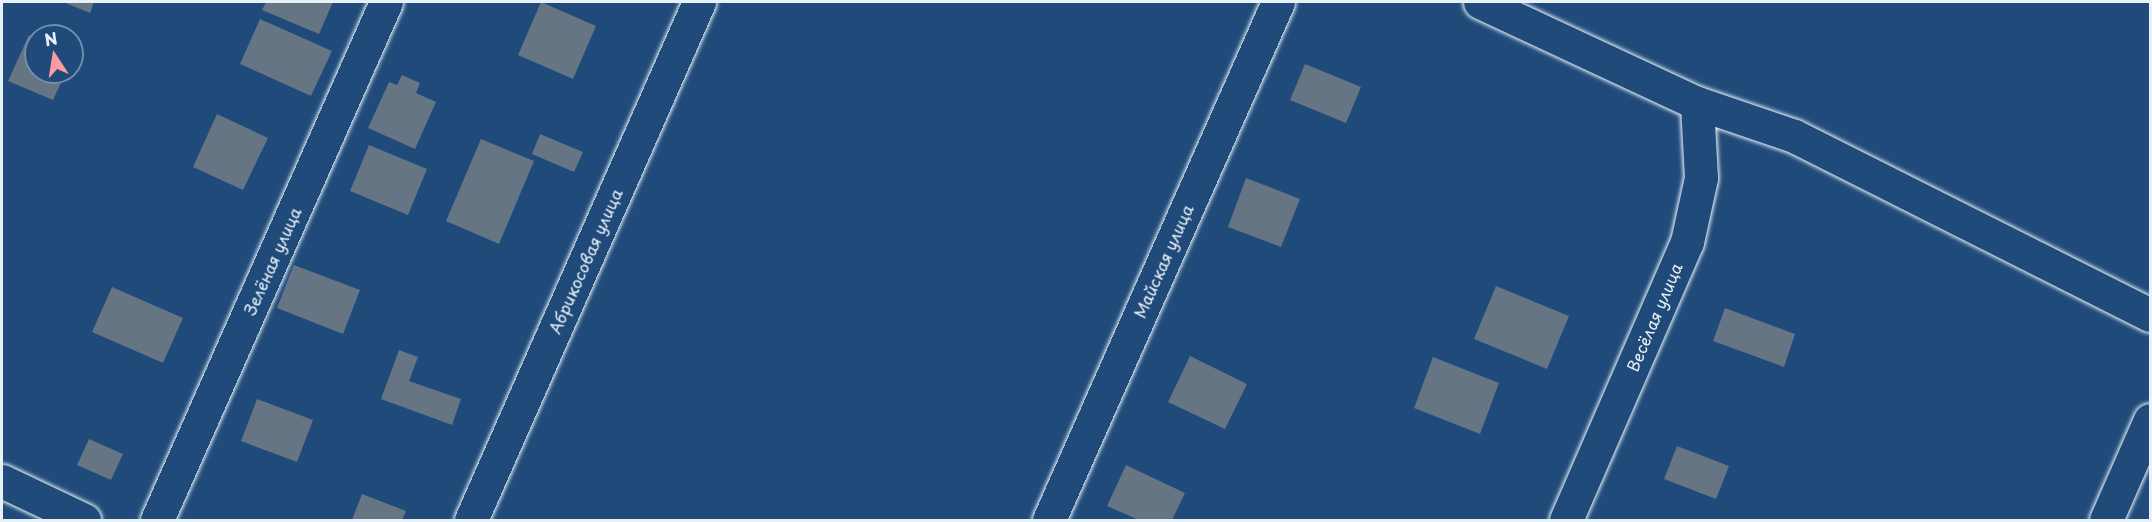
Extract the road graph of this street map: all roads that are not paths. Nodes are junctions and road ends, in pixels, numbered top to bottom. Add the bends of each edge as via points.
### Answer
1 (386, 2) edge
2 (699, 2) edge
3 (1278, 2) edge
4 (1480, 2) edge
5 (1697, 103) junction
6 (2151, 315) edge
7 (2151, 420) edge
8 (2, 482) edge
9 (84, 520) edge
10 (157, 520) edge
11 (471, 520) edge
12 (1049, 520) edge
13 (1566, 520) edge
14 (2106, 520) edge

1 - 10 street, Зелёная улица
2 - 11 street, Абрикосовая улица
3 - 12 street, Майская улица
4 - 5 street
5 - 6 street via 1794,136
5 - 13 street, Весёлая улица via 1701,178 1687,242
7 - 14 street
8 - 9 street

